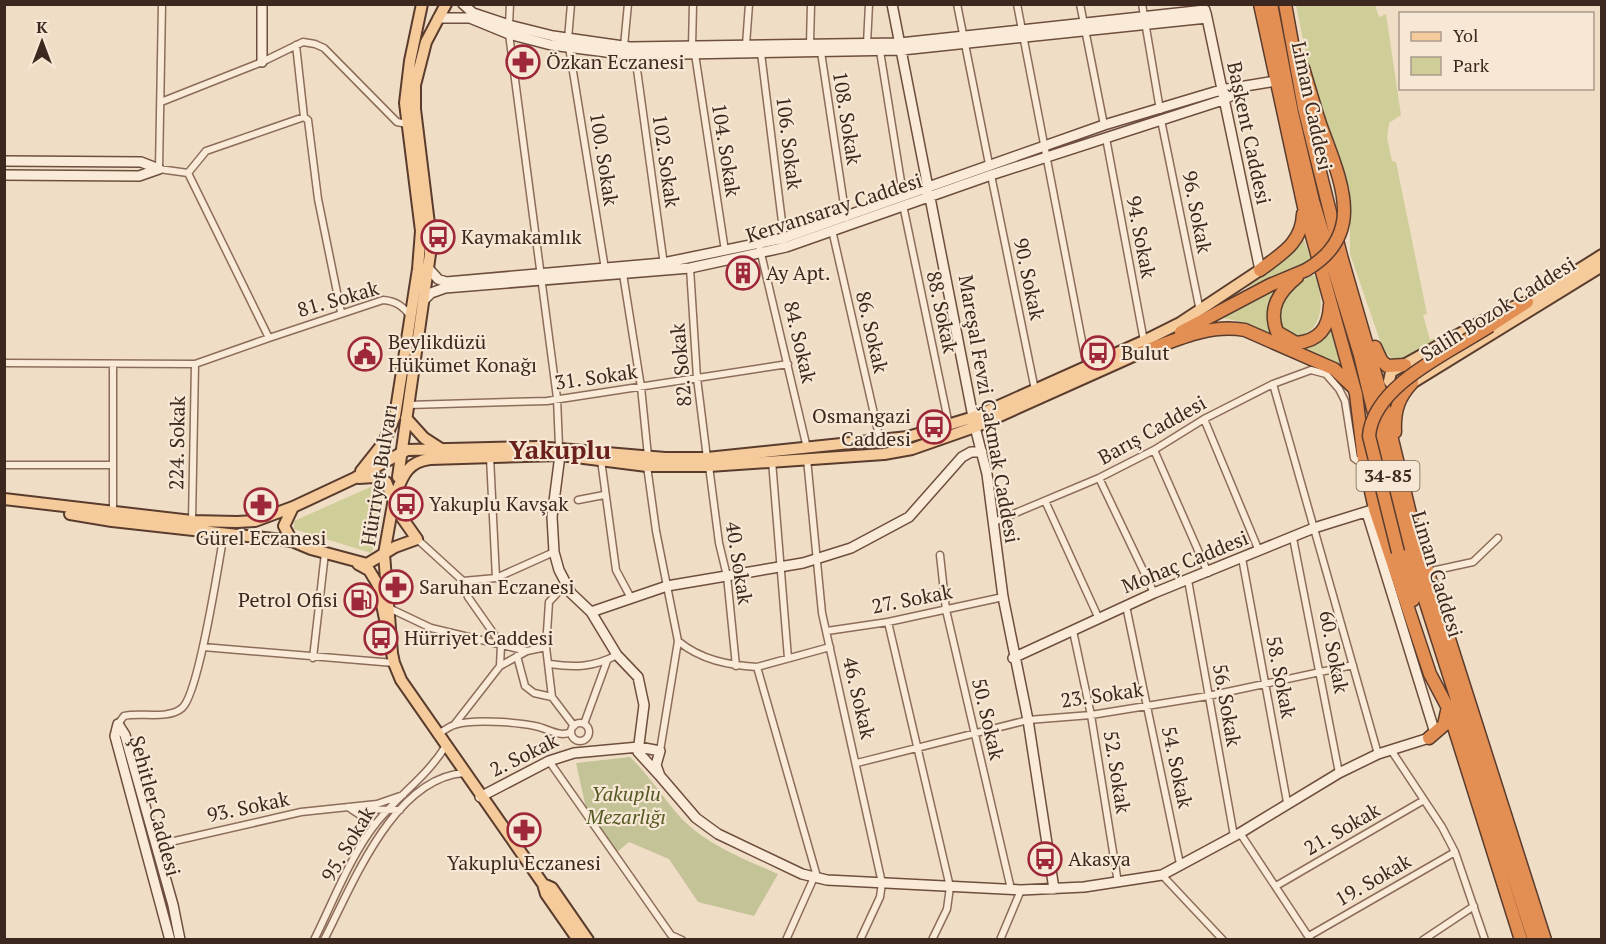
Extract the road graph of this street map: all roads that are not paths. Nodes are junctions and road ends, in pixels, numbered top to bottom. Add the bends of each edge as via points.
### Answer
1 (162, 4) edge
2 (262, 4) edge
3 (446, 4) edge
4 (463, 4) edge
5 (510, 4) edge
6 (571, 4) edge
7 (628, 4) edge
8 (693, 4) edge
9 (749, 4) edge
10 (811, 4) edge
11 (869, 4) edge
12 (892, 4) edge
13 (957, 4) edge
14 (1017, 4) edge
15 (1080, 4) edge
16 (1142, 4) edge
17 (1260, 4) edge
18 (1271, 4) edge
19 (1285, 4) edge
20 (421, 6) edge
21 (1205, 11) edge
22 (437, 19) junction
23 (1145, 22) junction
24 (1085, 29) junction
25 (509, 30) junction
26 (1024, 35) junction
27 (966, 40) junction
28 (569, 43) junction
29 (867, 44) junction
30 (296, 45) junction
31 (901, 47) junction
32 (816, 48) junction
33 (747, 49) junction
34 (760, 49) junction
35 (693, 50) junction
36 (630, 51) junction
37 (880, 51) junction
38 (262, 62) junction
39 (1276, 81) junction
40 (1222, 95) junction
41 (161, 102) junction
42 (1160, 110) junction
43 (304, 117) junction
44 (1161, 120) junction
45 (407, 124) junction
46 (1104, 125) junction
47 (1106, 138) junction
48 (1046, 145) junction
49 (1048, 157) junction
50 (4, 161) edge
51 (989, 164) junction
52 (159, 169) junction
53 (188, 174) junction
54 (4, 175) edge
55 (991, 175) junction
56 (929, 186) junction
57 (903, 195) junction
58 (931, 196) junction
59 (903, 205) junction
60 (1304, 207) junction
61 (846, 220) junction
62 (832, 230) junction
63 (784, 238) junction
64 (760, 249) junction
65 (725, 252) junction
66 (1602, 255) edge
67 (1602, 266) edge
68 (664, 267) junction
69 (428, 268) junction
70 (690, 268) junction
71 (1260, 270) junction
72 (1306, 270) junction
73 (605, 272) junction
74 (623, 274) junction
75 (539, 276) junction
76 (1347, 277) junction
77 (1328, 289) junction
78 (423, 300) junction
79 (1527, 302) junction
80 (1200, 311) junction
81 (341, 312) junction
82 (411, 317) junction
83 (269, 338) junction
84 (1142, 347) junction
85 (4, 363) edge
86 (113, 364) junction
87 (195, 364) junction
88 (788, 364) junction
89 (1405, 365) junction
90 (1087, 367) junction
91 (697, 378) junction
92 (1412, 383) junction
93 (1273, 384) junction
94 (641, 387) junction
95 (1035, 390) junction
96 (1356, 394) junction
97 (557, 398) junction
98 (407, 405) junction
99 (406, 418) junction
100 (1204, 419) junction
101 (974, 422) junction
102 (949, 426) junction
103 (880, 441) junction
104 (807, 448) junction
105 (441, 449) junction
106 (1154, 450) junction
107 (559, 451) junction
108 (402, 452) junction
109 (982, 452) junction
110 (490, 457) junction
111 (807, 459) junction
112 (601, 460) junction
113 (1364, 460) junction
114 (647, 461) junction
115 (772, 461) junction
116 (708, 462) junction
117 (1396, 463) junction
118 (4, 465) edge
119 (112, 465) junction
120 (356, 478) junction
121 (1099, 478) junction
122 (604, 495) junction
123 (4, 499) edge
124 (578, 500) dead end
125 (393, 502) junction
126 (1046, 502) junction
127 (4, 505) edge
128 (293, 507) junction
129 (1371, 511) junction
130 (112, 517) junction
131 (994, 522) junction
132 (192, 526) junction
133 (1314, 528) junction
134 (224, 533) junction
135 (1293, 538) junction
136 (1498, 538) dead end
137 (417, 539) junction
138 (292, 541) junction
139 (1260, 551) junction
140 (554, 552) junction
141 (325, 553) junction
142 (384, 554) junction
143 (940, 555) dead end
144 (1242, 558) junction
145 (818, 559) junction
146 (358, 564) junction
147 (781, 566) junction
148 (1426, 572) junction
149 (1208, 573) junction
150 (727, 576) junction
151 (496, 578) junction
152 (1188, 580) junction
153 (463, 581) junction
154 (566, 584) junction
155 (667, 586) junction
156 (1154, 593) junction
157 (380, 596) junction
158 (1003, 597) junction
159 (630, 598) junction
160 (1126, 606) junction
161 (391, 609) junction
162 (946, 610) junction
163 (591, 612) junction
164 (1099, 619) junction
165 (888, 622) junction
166 (827, 631) junction
167 (1073, 631) junction
168 (678, 640) junction
169 (501, 645) junction
170 (203, 647) junction
171 (546, 647) junction
172 (830, 647) junction
173 (527, 651) junction
174 (692, 652) junction
175 (617, 655) junction
176 (517, 656) junction
177 (313, 658) junction
178 (393, 658) junction
179 (788, 658) junction
180 (1013, 658) junction
181 (607, 660) junction
182 (549, 664) junction
183 (675, 664) junction
184 (1353, 665) junction
185 (500, 666) junction
186 (736, 666) junction
187 (757, 668) junction
188 (1322, 674) junction
189 (1266, 684) junction
190 (1208, 696) junction
191 (552, 698) junction
192 (1147, 706) junction
193 (1448, 708) junction
194 (1091, 715) junction
195 (1028, 720) junction
196 (118, 724) junction
197 (584, 724) junction
198 (454, 725) junction
199 (573, 729) junction
200 (975, 733) junction
201 (437, 735) junction
202 (1432, 735) junction
203 (576, 740) junction
204 (446, 747) junction
205 (917, 749) junction
206 (1460, 749) junction
207 (638, 750) junction
208 (1391, 750) junction
209 (660, 751) junction
210 (574, 753) junction
211 (1378, 754) junction
212 (549, 761) junction
213 (857, 762) junction
214 (1339, 772) junction
215 (464, 773) junction
216 (660, 776) junction
217 (139, 782) junction
218 (129, 786) junction
219 (403, 795) junction
220 (480, 797) junction
221 (1424, 800) junction
222 (1287, 802) junction
223 (347, 807) junction
224 (400, 810) junction
225 (385, 812) junction
226 (144, 821) junction
227 (375, 825) junction
228 (1237, 834) junction
229 (157, 845) junction
230 (1455, 852) junction
231 (353, 862) junction
232 (1180, 864) junction
233 (361, 867) junction
234 (1162, 875) junction
235 (815, 879) junction
236 (1118, 883) junction
237 (543, 884) junction
238 (882, 884) junction
239 (1276, 886) junction
240 (950, 887) junction
241 (1054, 889) junction
242 (1016, 890) junction
243 (1474, 906) junction
244 (1310, 938) edge
245 (170, 939) edge
246 (180, 939) edge
247 (314, 939) edge
248 (324, 939) edge
249 (578, 939) edge
250 (588, 939) edge
251 (679, 939) edge
252 (786, 939) edge
253 (860, 939) edge
254 (932, 939) edge
255 (1000, 939) edge
256 (1223, 939) edge
257 (1423, 939) edge
258 (1485, 939) edge
259 (1521, 939) edge
260 (1534, 939) edge
261 (1545, 939) edge

1 - 41 street
2 - 38 street
3 - 22 main road, Hürriyet Bulvarı
4 - 25 street
5 - 25 street
6 - 28 street, 100. Sokak
7 - 36 street, 102. Sokak
8 - 35 street, 104. Sokak
9 - 33 street
10 - 32 street, 108. Sokak
11 - 29 street
12 - 31 street, Mareşal Fevzi Çakmak Caddesi
13 - 27 street
14 - 26 street
15 - 24 street
16 - 23 street
17 - 39 highway
18 - 260 highway, Liman Caddesi / 34-85 via 1313,201 1360,355 1401,525
19 - 72 highway, bridge via 1340,184 1345,213 1333,249
19 - 76 highway, Liman Caddesi / 34-85 via 1304,108
20 - 22 main road via 428,21
20 - 45 main road, Hürriyet Bulvarı via 405,103
21 - 23 street
21 - 40 street, Başkent Caddesi
22 - 25 street via 470,18
22 - 69 main road, Hürriyet Bulvarı via 426,42 415,85 430,232
23 - 24 street
23 - 42 street
24 - 26 street
24 - 46 street
25 - 28 street
25 - 75 street
26 - 27 street
26 - 48 street
27 - 31 street
27 - 51 street
28 - 36 street
28 - 73 street, 100. Sokak
29 - 31 street
29 - 32 street
30 - 38 street
30 - 43 street
30 - 45 street via 310,42 324,48 397,122
31 - 37 street
31 - 56 street, Mareşal Fevzi Çakmak Caddesi
32 - 34 street
32 - 37 street
32 - 61 street, 108. Sokak
33 - 34 street
33 - 35 street
34 - 63 street, 106. Sokak
35 - 36 street
35 - 65 street, 104. Sokak
36 - 68 street, 102. Sokak
37 - 57 street
38 - 41 street
39 - 40 street, Kervansaray Caddesi
39 - 60 highway
40 - 42 street, Kervansaray Caddesi
40 - 44 street, Kervansaray Caddesi
40 - 71 street, Başkent Caddesi
41 - 52 street
42 - 46 street, Kervansaray Caddesi
43 - 53 street via 206,151
43 - 81 street via 310,125 318,199
44 - 47 street, Kervansaray Caddesi
44 - 80 street, 96. Sokak
45 - 82 main road, Hürriyet Bulvarı via 421,238
46 - 48 street, Kervansaray Caddesi
47 - 49 street, Kervansaray Caddesi
47 - 84 street, 94. Sokak
48 - 49 street
48 - 51 street, Kervansaray Caddesi
49 - 55 street, Kervansaray Caddesi
49 - 90 street
50 - 52 street via 141,162
51 - 56 street, Kervansaray Caddesi
52 - 53 street
52 - 54 street via 139,176
53 - 83 street
55 - 58 street, Kervansaray Caddesi
55 - 95 street, 90. Sokak
56 - 57 street, Kervansaray Caddesi
56 - 58 street, Mareşal Fevzi Çakmak Caddesi
57 - 61 street, Kervansaray Caddesi
58 - 59 street, Kervansaray Caddesi
58 - 101 street, Mareşal Fevzi Çakmak Caddesi
59 - 61 street, Kervansaray Caddesi
59 - 102 street, 88. Sokak
60 - 71 highway via 1299,237
60 - 77 highway
61 - 62 street, Kervansaray Caddesi
61 - 63 street, Kervansaray Caddesi
62 - 64 street, Kervansaray Caddesi
62 - 103 street, 86. Sokak
63 - 64 street, Kervansaray Caddesi
64 - 65 street, Kervansaray Caddesi
64 - 70 street, Kervansaray Caddesi
64 - 88 street, 84. Sokak
65 - 68 street, Kervansaray Caddesi
66 - 79 main road, Salih Bozok Caddesi
67 - 92 main road, Salih Bozok Caddesi
68 - 70 street, Kervansaray Caddesi
68 - 73 street, Kervansaray Caddesi
68 - 74 street, Kervansaray Caddesi
69 - 75 street, Kervansaray Caddesi via 446,282
69 - 78 main road, Hürriyet Bulvarı
70 - 91 street, 82. Sokak
71 - 80 main road
72 - 77 highway via 1276,302 1273,313 1277,332 1296,343 1315,339 1328,321
72 - 84 highway
73 - 74 street, Kervansaray Caddesi
73 - 75 street, Kervansaray Caddesi
74 - 94 street
75 - 78 street, Kervansaray Caddesi via 445,288
75 - 97 street
76 - 89 highway via 1381,360 1394,367
76 - 117 highway, Liman Caddesi / 34-85 via 1381,394
77 - 96 highway
78 - 98 main road, Hürriyet Bulvarı
79 - 89 main road, Salih Bozok Caddesi via 1497,313
79 - 193 highway, bridge via 1400,383 1379,404 1370,420 1369,436 1398,552
80 - 84 main road
81 - 82 street, 81. Sokak via 393,300
81 - 83 street, 81. Sokak
82 - 120 main road, Hürriyet Bulvarı via 390,430
83 - 87 street, 81. Sokak
84 - 90 main road
84 - 96 highway via 1213,328 1245,330 1334,369 1344,375
84 - 101 main road
85 - 86 street, 81. Sokak
86 - 87 street, 81. Sokak
86 - 119 street
87 - 132 street, 224. Sokak
88 - 91 street, 31. Sokak
88 - 104 street, 84. Sokak
89 - 92 main road via 1391,372 1389,381 1395,388
90 - 95 main road
91 - 94 street, 31. Sokak
91 - 116 street, 82. Sokak
92 - 117 highway via 1396,410
93 - 100 street, Barış Caddesi
93 - 113 street, Barış Caddesi via 1311,370 1326,374 1345,401 1354,458
93 - 133 street
94 - 97 street, 31. Sokak
94 - 114 street
95 - 101 main road
96 - 113 highway
97 - 98 street, 31. Sokak
97 - 107 street
98 - 99 main road, Hürriyet Bulvarı
99 - 105 main road via 424,438
99 - 108 main road, Hürriyet Bulvarı
100 - 106 street, Barış Caddesi
100 - 139 street
101 - 102 main road
101 - 109 street, Mareşal Fevzi Çakmak Caddesi
101 - 111 main road via 912,448 884,454
102 - 103 main road
103 - 104 main road
104 - 111 main road
104 - 116 main road
105 - 107 main road
105 - 108 main road
106 - 121 street, Barış Caddesi
106 - 149 street
107 - 110 main road
107 - 112 main road
107 - 114 main road
107 - 140 street via 552,517
108 - 120 main road
108 - 125 main road, Hürriyet Bulvarı
109 - 131 street, Mareşal Fevzi Çakmak Caddesi
109 - 145 street via 962,457 909,517 851,548
110 - 125 main road via 418,460 406,469
110 - 151 street
111 - 115 main road
111 - 145 street, 46. Sokak
112 - 114 main road
112 - 122 street
113 - 129 highway
114 - 116 main road
114 - 155 street
115 - 116 main road
115 - 147 street
116 - 150 street, 40. Sokak
117 - 148 highway, Liman Caddesi / 34-85
118 - 119 street
119 - 130 street
120 - 125 main road via 379,478 391,489
120 - 128 main road
121 - 126 street, Barış Caddesi
121 - 156 street
122 - 124 street
122 - 159 street via 616,570
123 - 130 main road
125 - 137 main road
125 - 142 main road, Hürriyet Bulvarı
126 - 131 street, Barış Caddesi
126 - 164 street
127 - 130 main road
128 - 132 main road via 255,521
128 - 138 main road via 284,526
129 - 133 street, Mohaç Caddesi
129 - 193 highway via 1430,674
129 - 202 street
130 - 132 main road
131 - 158 street, Mareşal Fevzi Çakmak Caddesi
132 - 134 main road
133 - 135 street, Mohaç Caddesi
133 - 184 street
134 - 138 main road
134 - 170 street
135 - 139 street, Mohaç Caddesi
135 - 188 street, 60. Sokak
136 - 148 street via 1473,562
137 - 142 main road
137 - 153 street
138 - 141 main road
139 - 144 street, Mohaç Caddesi
140 - 151 street
140 - 154 street
141 - 146 main road
141 - 177 street
142 - 146 main road via 373,562
142 - 161 main road, Hürriyet Bulvarı
143 - 162 street, 50. Sokak
144 - 149 street, Mohaç Caddesi
144 - 189 street, 58. Sokak
145 - 147 street
145 - 166 street, 46. Sokak
146 - 157 main road, Hürriyet Bulvarı via 374,577
147 - 150 street
147 - 179 street
148 - 261 highway, Liman Caddesi / 34-85
149 - 152 street, Mohaç Caddesi
150 - 155 street
150 - 186 street, 40. Sokak
151 - 153 street
152 - 156 street, Mohaç Caddesi
152 - 190 street, 56. Sokak
153 - 169 street via 468,597
154 - 163 street
154 - 171 street via 549,602
155 - 159 street
155 - 168 street
156 - 160 street, Mohaç Caddesi
157 - 161 main road
157 - 178 main road, Hürriyet Bulvarı
158 - 162 street, 27. Sokak
158 - 180 street, Mareşal Fevzi Çakmak Caddesi
159 - 163 street
160 - 164 street, Mohaç Caddesi
160 - 192 street, 54. Sokak
161 - 169 street via 431,628
161 - 178 main road, Hürriyet Bulvarı
162 - 165 street, 27. Sokak
162 - 200 street, 50. Sokak
163 - 175 street
164 - 167 street, Mohaç Caddesi
165 - 166 street, 27. Sokak
165 - 205 street
166 - 172 street, 46. Sokak
167 - 180 street, Mohaç Caddesi
167 - 194 street, 52. Sokak
168 - 174 street
168 - 183 street
169 - 173 street
169 - 185 street
170 - 177 street
170 - 196 street via 183,708 160,714 130,714
171 - 173 street
171 - 182 street
172 - 179 street
172 - 213 street, 46. Sokak
173 - 176 street
174 - 183 street via 682,653
174 - 186 street
175 - 181 street
175 - 207 street via 638,677 642,689 644,705
176 - 185 street
176 - 191 street via 525,686
177 - 178 street
178 - 201 main road, Hürriyet Bulvarı via 411,697
179 - 187 street
180 - 195 street, Mareşal Fevzi Çakmak Caddesi
181 - 182 street via 580,667
181 - 197 street
182 - 191 street
183 - 209 street
184 - 188 street, 23. Sokak
184 - 211 street
185 - 198 street
186 - 187 street
187 - 235 street
188 - 189 street, 23. Sokak
188 - 214 street, 60. Sokak
189 - 190 street, 23. Sokak
189 - 222 street, 58. Sokak
190 - 192 street, 23. Sokak
190 - 228 street, 56. Sokak
191 - 199 street
192 - 194 street, 23. Sokak
192 - 232 street, 54. Sokak
193 - 202 highway via 1444,725
193 - 206 highway
194 - 195 street, 23. Sokak
194 - 236 street, 52. Sokak
195 - 200 street, 23. Sokak
195 - 241 street, Mareşal Fevzi Çakmak Caddesi
196 - 217 street, Şehitler Caddesi
196 - 218 street, Şehitler Caddesi via 115,736
197 - 199 street
197 - 203 street via 588,736
198 - 199 street via 513,723 556,733
198 - 201 street
199 - 203 street
200 - 205 street, 23. Sokak
200 - 242 street, 50. Sokak
201 - 204 main road, Hürriyet Bulvarı
202 - 206 highway
202 - 208 street
203 - 210 street, 2. Sokak
204 - 215 main road, Hürriyet Bulvarı
204 - 219 street, 95. Sokak via 431,769
205 - 213 street, 23. Sokak
205 - 240 street
206 - 259 highway
207 - 209 street via 654,755
207 - 210 street via 609,748
207 - 216 street
208 - 211 street
208 - 221 street
209 - 216 street via 656,765
209 - 235 street via 664,772 703,818
210 - 212 street, 2. Sokak
211 - 214 street
212 - 220 street, 2. Sokak
212 - 251 street via 671,935
213 - 238 street, 46. Sokak
214 - 222 street
215 - 220 main road, Hürriyet Bulvarı
215 - 224 street, 95. Sokak via 441,777
216 - 235 street via 706,826
217 - 218 street
217 - 226 street, Şehitler Caddesi
218 - 226 street, Şehitler Caddesi
219 - 223 street via 377,804
219 - 225 street, 95. Sokak
220 - 237 main road, Hürriyet Bulvarı
221 - 230 street
221 - 239 street, 21. Sokak
222 - 228 street
223 - 225 street
223 - 227 street
223 - 229 street, 93. Sokak via 301,812
224 - 225 street
224 - 233 street, 95. Sokak
225 - 227 street, 95. Sokak
226 - 229 street, Şehitler Caddesi
226 - 245 street, Şehitler Caddesi
227 - 231 street, 95. Sokak
228 - 232 street
228 - 239 street
229 - 246 street, Şehitler Caddesi
230 - 243 street
230 - 244 street, 19. Sokak
231 - 233 street
231 - 247 street, 95. Sokak
232 - 234 street
233 - 248 street, 95. Sokak
234 - 236 street
234 - 256 street
235 - 238 street
235 - 252 street
236 - 241 street
237 - 249 main road, Hürriyet Bulvarı
237 - 250 main road, Hürriyet Bulvarı via 552,888
238 - 240 street
238 - 253 street, 46. Sokak
239 - 244 street
240 - 242 street
240 - 254 street via 947,909
241 - 242 street
242 - 255 street
243 - 257 street
243 - 258 street

